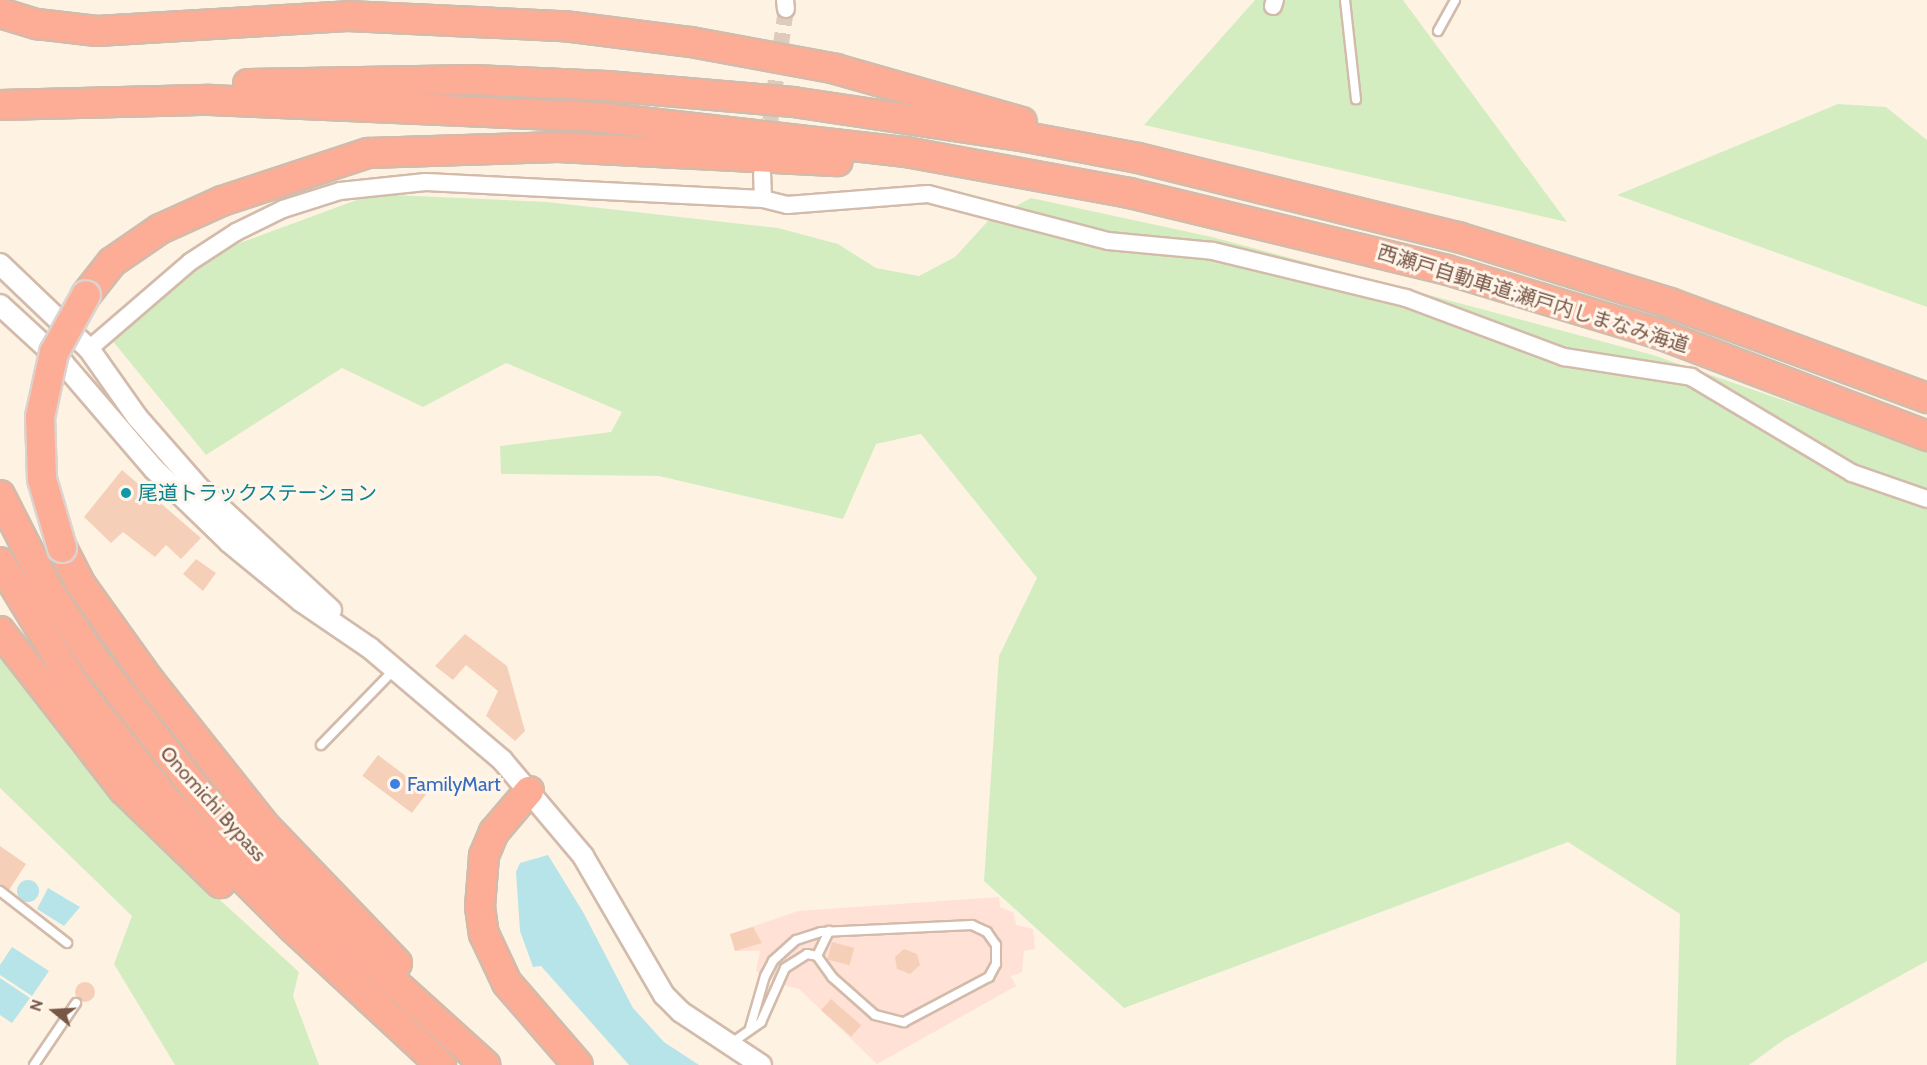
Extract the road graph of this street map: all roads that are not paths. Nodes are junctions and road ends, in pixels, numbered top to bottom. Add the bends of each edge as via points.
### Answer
1 (1345, 0) edge
2 (1455, 0) edge
3 (0, 13) edge
4 (1438, 31) dead end
5 (0, 95) edge
6 (1356, 99) dead end
7 (0, 105) edge
8 (1138, 158) junction
9 (762, 174) dead end
10 (1129, 193) junction
11 (763, 199) junction
12 (0, 264) edge
13 (0, 305) edge
14 (89, 349) junction
15 (1927, 399) edge
16 (1927, 436) edge
17 (0, 495) edge
18 (1927, 499) edge
19 (0, 562) edge
20 (0, 631) edge
21 (370, 648) junction
22 (396, 669) junction
23 (321, 745) dead end
24 (530, 791) junction
25 (0, 891) edge
26 (828, 932) junction
27 (67, 943) dead end
28 (817, 956) junction
29 (76, 1003) dead end
30 (750, 1028) junction
31 (729, 1044) junction
32 (34, 1065) edge
33 (440, 1065) edge
34 (485, 1065) edge
35 (508, 1065) edge
36 (578, 1065) edge
37 (760, 1065) edge

1 - 6 lane
2 - 4 lane
3 - 8 highway via 37,24 98,31 228,20 446,18 679,40 836,69 926,92
5 - 8 highway via 361,81 607,86 913,117
7 - 10 highway via 210,100 597,117 906,152
8 - 15 highway, 西瀬戸自動車道;瀬戸内しまなみ海道 via 1458,237 1670,303
9 - 11 street
10 - 16 highway, 西瀬戸自動車道;瀬戸内しまなみ海道 via 1447,270 1592,314 1681,342
10 - 35 highway, bridge via 846,161 558,147 368,153 222,201 160,229 112,262 86,295 54,353 40,417 42,479 62,548 81,585 149,680 267,826 402,968
11 - 14 street via 426,182 340,190 282,208 227,238 190,262
11 - 18 street via 787,205 928,194 1108,241 1213,251 1406,298 1564,357 1691,377 1852,473
12 - 14 street
13 - 21 street via 63,363 141,455 229,542 301,601
14 - 21 street via 137,417 201,490
17 - 34 highway, Onomichi Bypass via 50,593 96,662 200,794 317,913
19 - 33 highway, Onomichi Bypass via 75,686 171,806 293,928
20 - 33 highway via 49,699 132,798 207,873
21 - 22 street
22 - 23 lane
22 - 24 street via 477,736
24 - 31 street via 582,855 664,995
24 - 36 highway via 499,825 484,856 480,908 484,934 507,983
25 - 27 lane
26 - 28 lane
26 - 28 lane via 972,925 987,932 996,945 996,964 989,977 904,1022 875,1015 832,977
26 - 30 lane via 796,940 773,961
28 - 30 lane via 807,954 785,968 761,1022
29 - 32 lane
30 - 31 lane
31 - 37 street

